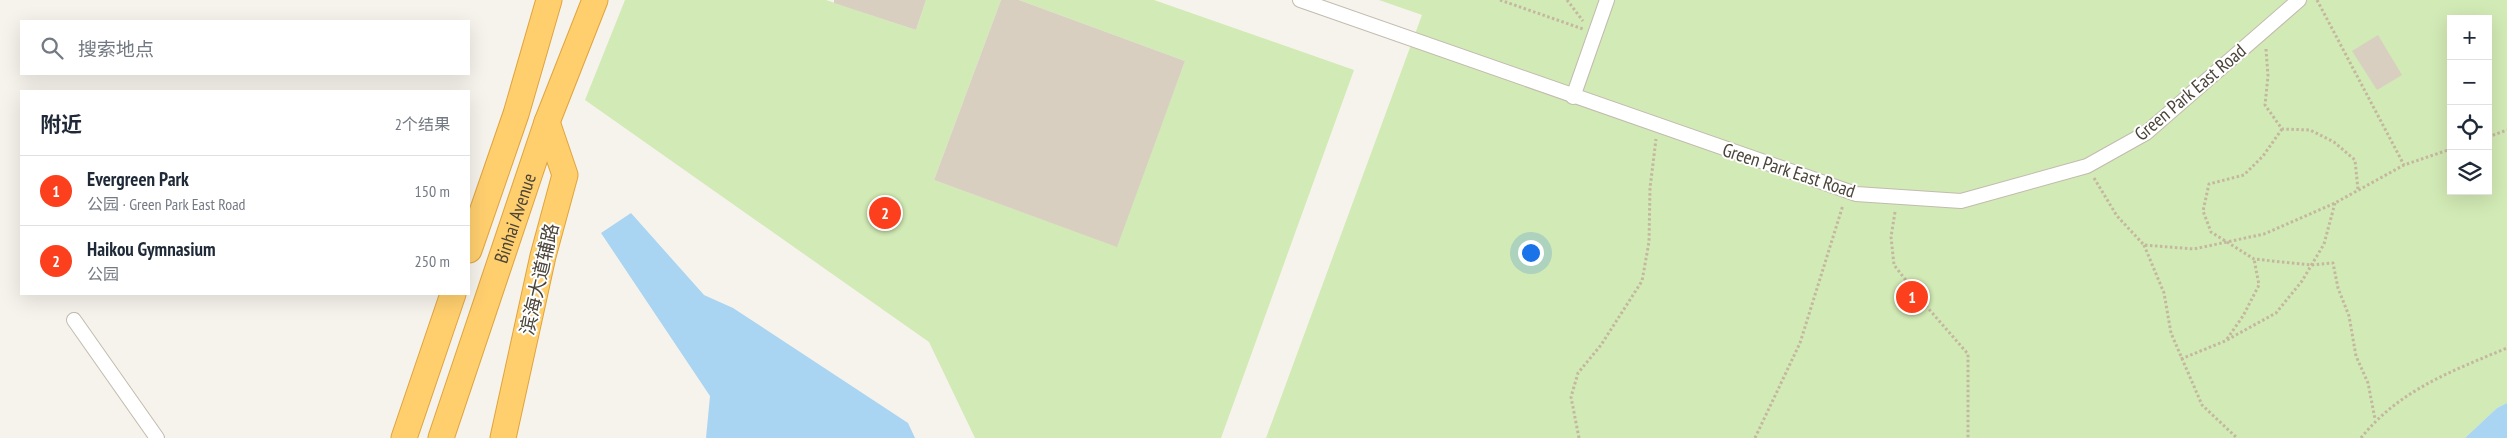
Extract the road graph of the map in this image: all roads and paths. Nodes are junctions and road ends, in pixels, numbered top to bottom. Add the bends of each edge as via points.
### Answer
1 (548, 0) edge
2 (595, 0) edge
3 (1300, 0) edge
4 (1500, 0) edge
5 (1566, 0) edge
6 (1608, 0) edge
7 (2299, 0) edge
8 (2317, 0) edge
9 (2264, 30) junction
10 (1573, 97) junction
11 (547, 122) junction
12 (1658, 126) junction
13 (2282, 129) junction
14 (2507, 130) edge
15 (2492, 136) edge
16 (2448, 150) edge
17 (2404, 165) junction
18 (2087, 166) junction
19 (2358, 190) junction
20 (1847, 191) junction
21 (1897, 196) junction
22 (2335, 203) junction
23 (2226, 242) junction
24 (2144, 245) junction
25 (470, 247) edge
26 (2254, 259) junction
27 (2311, 265) junction
28 (453, 295) edge
29 (74, 320) dead end
30 (2225, 341) junction
31 (2507, 348) edge
32 (2181, 359) junction
33 (2376, 419) junction
34 (158, 438) edge
35 (404, 438) edge
36 (441, 438) edge
37 (486, 438) edge
38 (502, 438) edge
39 (1579, 438) edge
40 (1756, 438) edge
41 (1968, 438) edge
42 (2237, 438) edge
43 (2361, 438) edge

1 - 25 highway, Binhai Avenue via 516,114
2 - 11 highway, Binhai Avenue
3 - 10 street, Green Park East Road
4 - 5 path via 1590,31
6 - 10 street
7 - 9 street, Green Park East Road
8 - 17 path
9 - 13 path via 2268,76 2266,105
9 - 18 street, Green Park East Road via 2146,133
10 - 12 street, Green Park East Road
11 - 36 highway, Binhai Avenue
11 - 37 highway via 547,183 530,239
11 - 38 highway, 滨海大道辅路 via 564,175
12 - 20 street, Green Park East Road
12 - 39 path via 1650,188 1649,242 1642,280 1612,329 1578,373 1571,397
13 - 19 path via 2310,130 2334,142 2355,160
13 - 23 path via 2263,156 2244,175 2209,184 2203,211 2210,232
14 - 15 path
16 - 17 path
17 - 19 path
18 - 21 street, Green Park East Road via 1961,201
18 - 24 path via 2117,216
19 - 22 path
20 - 21 street, Green Park East Road
20 - 40 path via 1800,343
21 - 41 path via 1891,237 1894,265 1968,354
22 - 23 path via 2264,234
22 - 27 path via 2324,244
23 - 24 path via 2194,249
23 - 26 path
24 - 32 path via 2164,293 2171,333
26 - 27 path
26 - 30 path via 2259,285
27 - 30 path via 2276,313
27 - 33 path via 2334,263 2356,356 2368,383
28 - 35 highway
29 - 34 street
30 - 32 path
31 - 33 path via 2423,384
32 - 42 path via 2202,405
33 - 43 path

